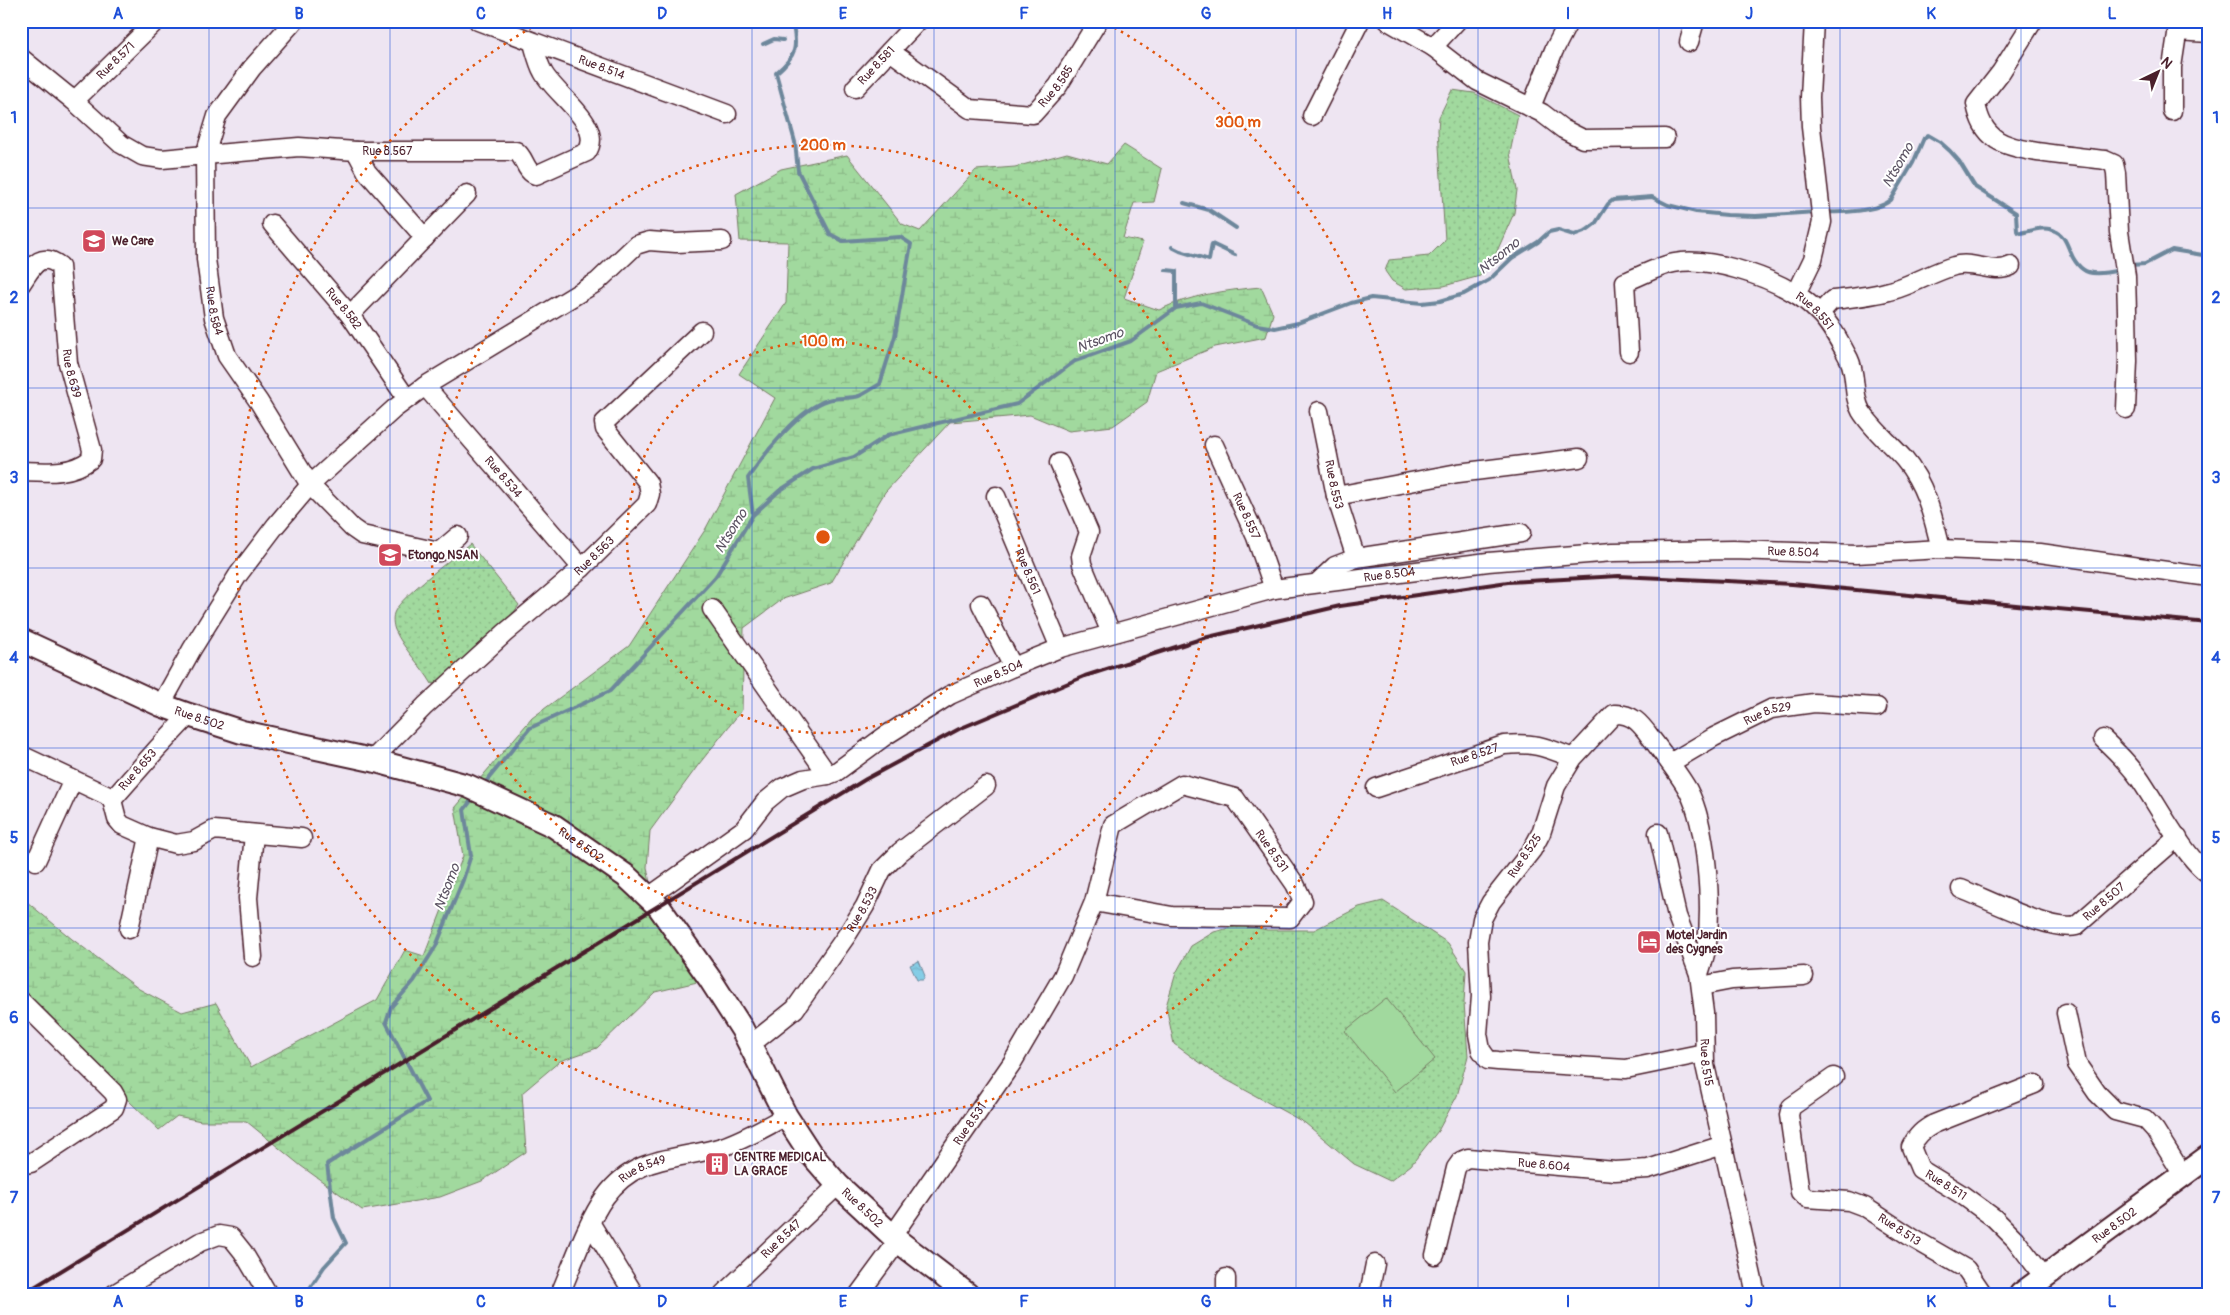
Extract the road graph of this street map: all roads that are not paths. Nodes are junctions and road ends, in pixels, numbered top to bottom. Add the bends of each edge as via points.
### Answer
1 (156, 21) edge
2 (294, 21) edge
3 (478, 21) edge
4 (918, 21) edge
5 (1098, 21) edge
6 (1360, 21) edge
7 (1388, 21) edge
8 (1457, 21) edge
9 (1570, 21) edge
10 (1695, 21) edge
11 (1814, 21) edge
12 (2033, 21) edge
13 (2178, 26) edge
14 (2209, 33) edge
15 (1689, 42) dead end
16 (533, 43) junction
17 (1433, 47) junction
18 (890, 51) junction
19 (21, 58) edge
20 (855, 88) dead end
21 (74, 101) junction
22 (1531, 107) junction
23 (2172, 111) dead end
24 (727, 114) dead end
25 (1312, 116) dead end
26 (1665, 138) dead end
27 (356, 151) junction
28 (205, 155) junction
29 (467, 194) dead end
30 (272, 224) dead end
31 (425, 238) junction
32 (722, 241) dead end
33 (2011, 266) dead end
34 (21, 284) edge
35 (1796, 294) junction
36 (1820, 313) junction
37 (350, 315) junction
38 (702, 331) dead end
39 (1629, 352) dead end
40 (425, 386) junction
41 (407, 400) junction
42 (2126, 409) dead end
43 (1319, 410) dead end
44 (1214, 445) dead end
45 (1579, 458) dead end
46 (1059, 463) dead end
47 (21, 471) edge
48 (310, 485) junction
49 (996, 496) dead end
50 (1336, 496) junction
51 (1521, 533) dead end
52 (458, 536) dead end
53 (1941, 549) junction
54 (1356, 558) junction
55 (582, 568) junction
56 (2209, 577) edge
57 (1317, 583) junction
58 (1274, 589) junction
59 (982, 604) dead end
60 (712, 608) dead end
61 (1111, 633) junction
62 (21, 640) edge
63 (1060, 648) junction
64 (1013, 667) junction
65 (161, 705) junction
66 (1877, 707) dead end
67 (189, 716) junction
68 (2103, 738) dead end
69 (21, 756) edge
70 (1574, 758) junction
71 (372, 760) junction
72 (1670, 763) junction
73 (828, 775) junction
74 (73, 780) junction
75 (986, 786) dead end
76 (1376, 788) dead end
77 (112, 800) junction
78 (1658, 833) dead end
79 (254, 834) junction
80 (149, 837) junction
81 (2178, 837) junction
82 (302, 838) dead end
83 (36, 861) dead end
84 (2209, 874) edge
85 (1962, 888) dead end
86 (650, 896) junction
87 (1094, 902) junction
88 (129, 929) dead end
89 (253, 957) dead end
90 (1804, 976) dead end
91 (1700, 980) junction
92 (21, 1001) edge
93 (2066, 1013) dead end
94 (750, 1045) junction
95 (1704, 1053) junction
96 (1834, 1077) dead end
97 (2034, 1084) dead end
98 (786, 1116) junction
99 (1723, 1145) junction
100 (2209, 1156) edge
101 (21, 1165) edge
102 (2182, 1175) junction
103 (838, 1185) junction
104 (591, 1224) junction
105 (896, 1238) junction
106 (1435, 1255) dead end
107 (1375, 1264) dead end
108 (2033, 1287) edge
109 (266, 1291) edge
110 (114, 1294) edge
111 (560, 1294) edge
112 (634, 1294) edge
113 (723, 1294) edge
114 (859, 1294) edge
115 (967, 1294) edge
116 (1369, 1294) edge
117 (1756, 1294) edge
118 (1983, 1294) edge

1 - 21 street, Rue 8.571
2 - 28 street via 252,68 217,116
3 - 16 street, Rue 8.514
4 - 18 street, Rue 8.581
5 - 18 street, Rue 8.585 via 1058,86 1033,114 970,109
6 - 25 street
7 - 17 street
8 - 17 street
9 - 22 street via 1554,50
10 - 15 street
11 - 35 street via 1811,127 1822,222 1813,259
12 - 42 street via 1976,104 1979,118 1984,128 1998,141 2114,164 2126,285
13 - 14 street
13 - 23 street via 2172,67
16 - 24 street, Rue 8.514
16 - 27 street, Rue 8.567 via 543,73 590,128 591,143 587,152 536,175 530,173 516,151
17 - 22 street via 1477,81
18 - 20 street, Rue 8.581
19 - 21 street
21 - 28 street via 121,144 142,156 162,160
22 - 26 street via 1583,139
27 - 28 street, Rue 8.567 via 299,147
27 - 31 street via 368,172
28 - 48 street, Rue 8.584 via 206,259 214,318 227,356
29 - 31 street
30 - 37 street, Rue 8.582
31 - 37 street
32 - 40 street via 649,241 636,245 597,282
33 - 36 street via 2005,269 1968,264 1955,266 1894,290 1832,300
34 - 47 street, Rue 8.639 via 42,259 60,266 68,363 92,450 91,459 82,466 60,472
35 - 36 street, Rue 8.551
35 - 39 street, Rue 8.551 via 1770,281 1738,271 1706,263 1675,263 1625,282
36 - 53 street, Rue 8.551 via 1850,362 1860,408 1866,419 1905,460 1919,480
37 - 41 street, Rue 8.582
38 - 55 street, Rue 8.563 via 604,423 648,483 650,494 647,504
40 - 41 street
40 - 55 street, Rue 8.534
41 - 48 street
43 - 50 street, Rue 8.553
44 - 58 street, Rue 8.557 via 1256,537
45 - 50 street via 1458,473
46 - 61 street via 1090,532 1082,564
48 - 52 street, Rue 8.584 via 362,535 439,552
48 - 65 street via 238,575
49 - 63 street, Rue 8.561
50 - 54 street, Rue 8.553
51 - 54 street
53 - 56 street, Rue 8.504 via 2040,553
53 - 57 street, Rue 8.504 via 1856,554 1733,550 1613,552 1488,562
54 - 57 street via 1335,566
55 - 71 street, Rue 8.563 via 469,666
57 - 58 street, Rue 8.504
58 - 61 street, Rue 8.504
59 - 64 street
60 - 73 street
61 - 63 street, Rue 8.504
62 - 65 main road, Rue 8.502
63 - 64 street, Rue 8.504
64 - 73 street, Rue 8.504 via 950,696
65 - 67 main road, Rue 8.502
66 - 72 street, Rue 8.529 via 1814,704 1771,708
67 - 71 main road, Rue 8.502 via 242,732
67 - 77 street, Rue 8.653
68 - 81 street via 2124,758
69 - 74 street
70 - 72 street, Rue 8.525 via 1614,714 1625,713 1636,720
70 - 76 street, Rue 8.527 via 1540,745 1504,745
70 - 95 street, Rue 8.525 via 1556,786 1532,850 1491,902 1482,919 1478,942 1481,996 1478,1034 1481,1050 1488,1060 1626,1069
71 - 86 main road, Rue 8.502 via 468,786 554,826
72 - 91 street, Rue 8.525 via 1696,809 1705,863 1710,919
73 - 86 street, Rue 8.504 via 803,779 782,788 765,802 744,829
74 - 77 street
74 - 83 street
75 - 94 street, Rue 8.533 via 900,852 882,870 848,935 795,1009
77 - 80 street, Rue 8.653 via 122,825
78 - 91 street, Rue 8.515 via 1677,916
79 - 80 street, Rue 8.653 via 214,830 194,841 176,844
79 - 82 street, Rue 8.653
79 - 89 street via 248,898
80 - 88 street
81 - 84 street
81 - 85 street, Rue 8.507 via 2076,926 2066,928 2050,924
86 - 94 main road, Rue 8.502 via 710,979
87 - 87 street, Rue 8.531 via 1172,916 1290,918 1303,901 1295,884 1235,798 1182,784 1113,825
87 - 105 street, Rue 8.531 via 1063,976 1012,1063
90 - 91 street
91 - 95 street, Rue 8.515
92 - 101 street via 117,1099 114,1108 31,1162
93 - 102 street via 2077,1064 2097,1093 2115,1111 2145,1120 2155,1130
94 - 98 main road, Rue 8.502
95 - 99 street, Rue 8.515
96 - 118 street, Rue 8.513 via 1791,1107 1800,1192 1807,1198 1850,1201 1865,1207 1966,1269
97 - 108 street, Rue 8.511 via 1922,1130 1912,1147 1920,1169 1994,1218 2015,1239
98 - 103 main road, Rue 8.502 via 810,1153
98 - 104 street, Rue 8.549 via 722,1147 644,1164 623,1176 605,1197
99 - 106 street, Rue 8.604 via 1648,1169 1615,1171 1468,1158 1456,1168
99 - 117 street, Rue 8.515
100 - 102 main road, Rue 8.502
102 - 108 main road, Rue 8.502
103 - 105 main road, Rue 8.502
103 - 113 street, Rue 8.547
104 - 111 street, Rue 8.549
104 - 112 street
105 - 114 street, Rue 8.531
105 - 115 main road, Rue 8.502
107 - 116 street
109 - 110 street via 237,1245 230,1237 219,1235 200,1242

